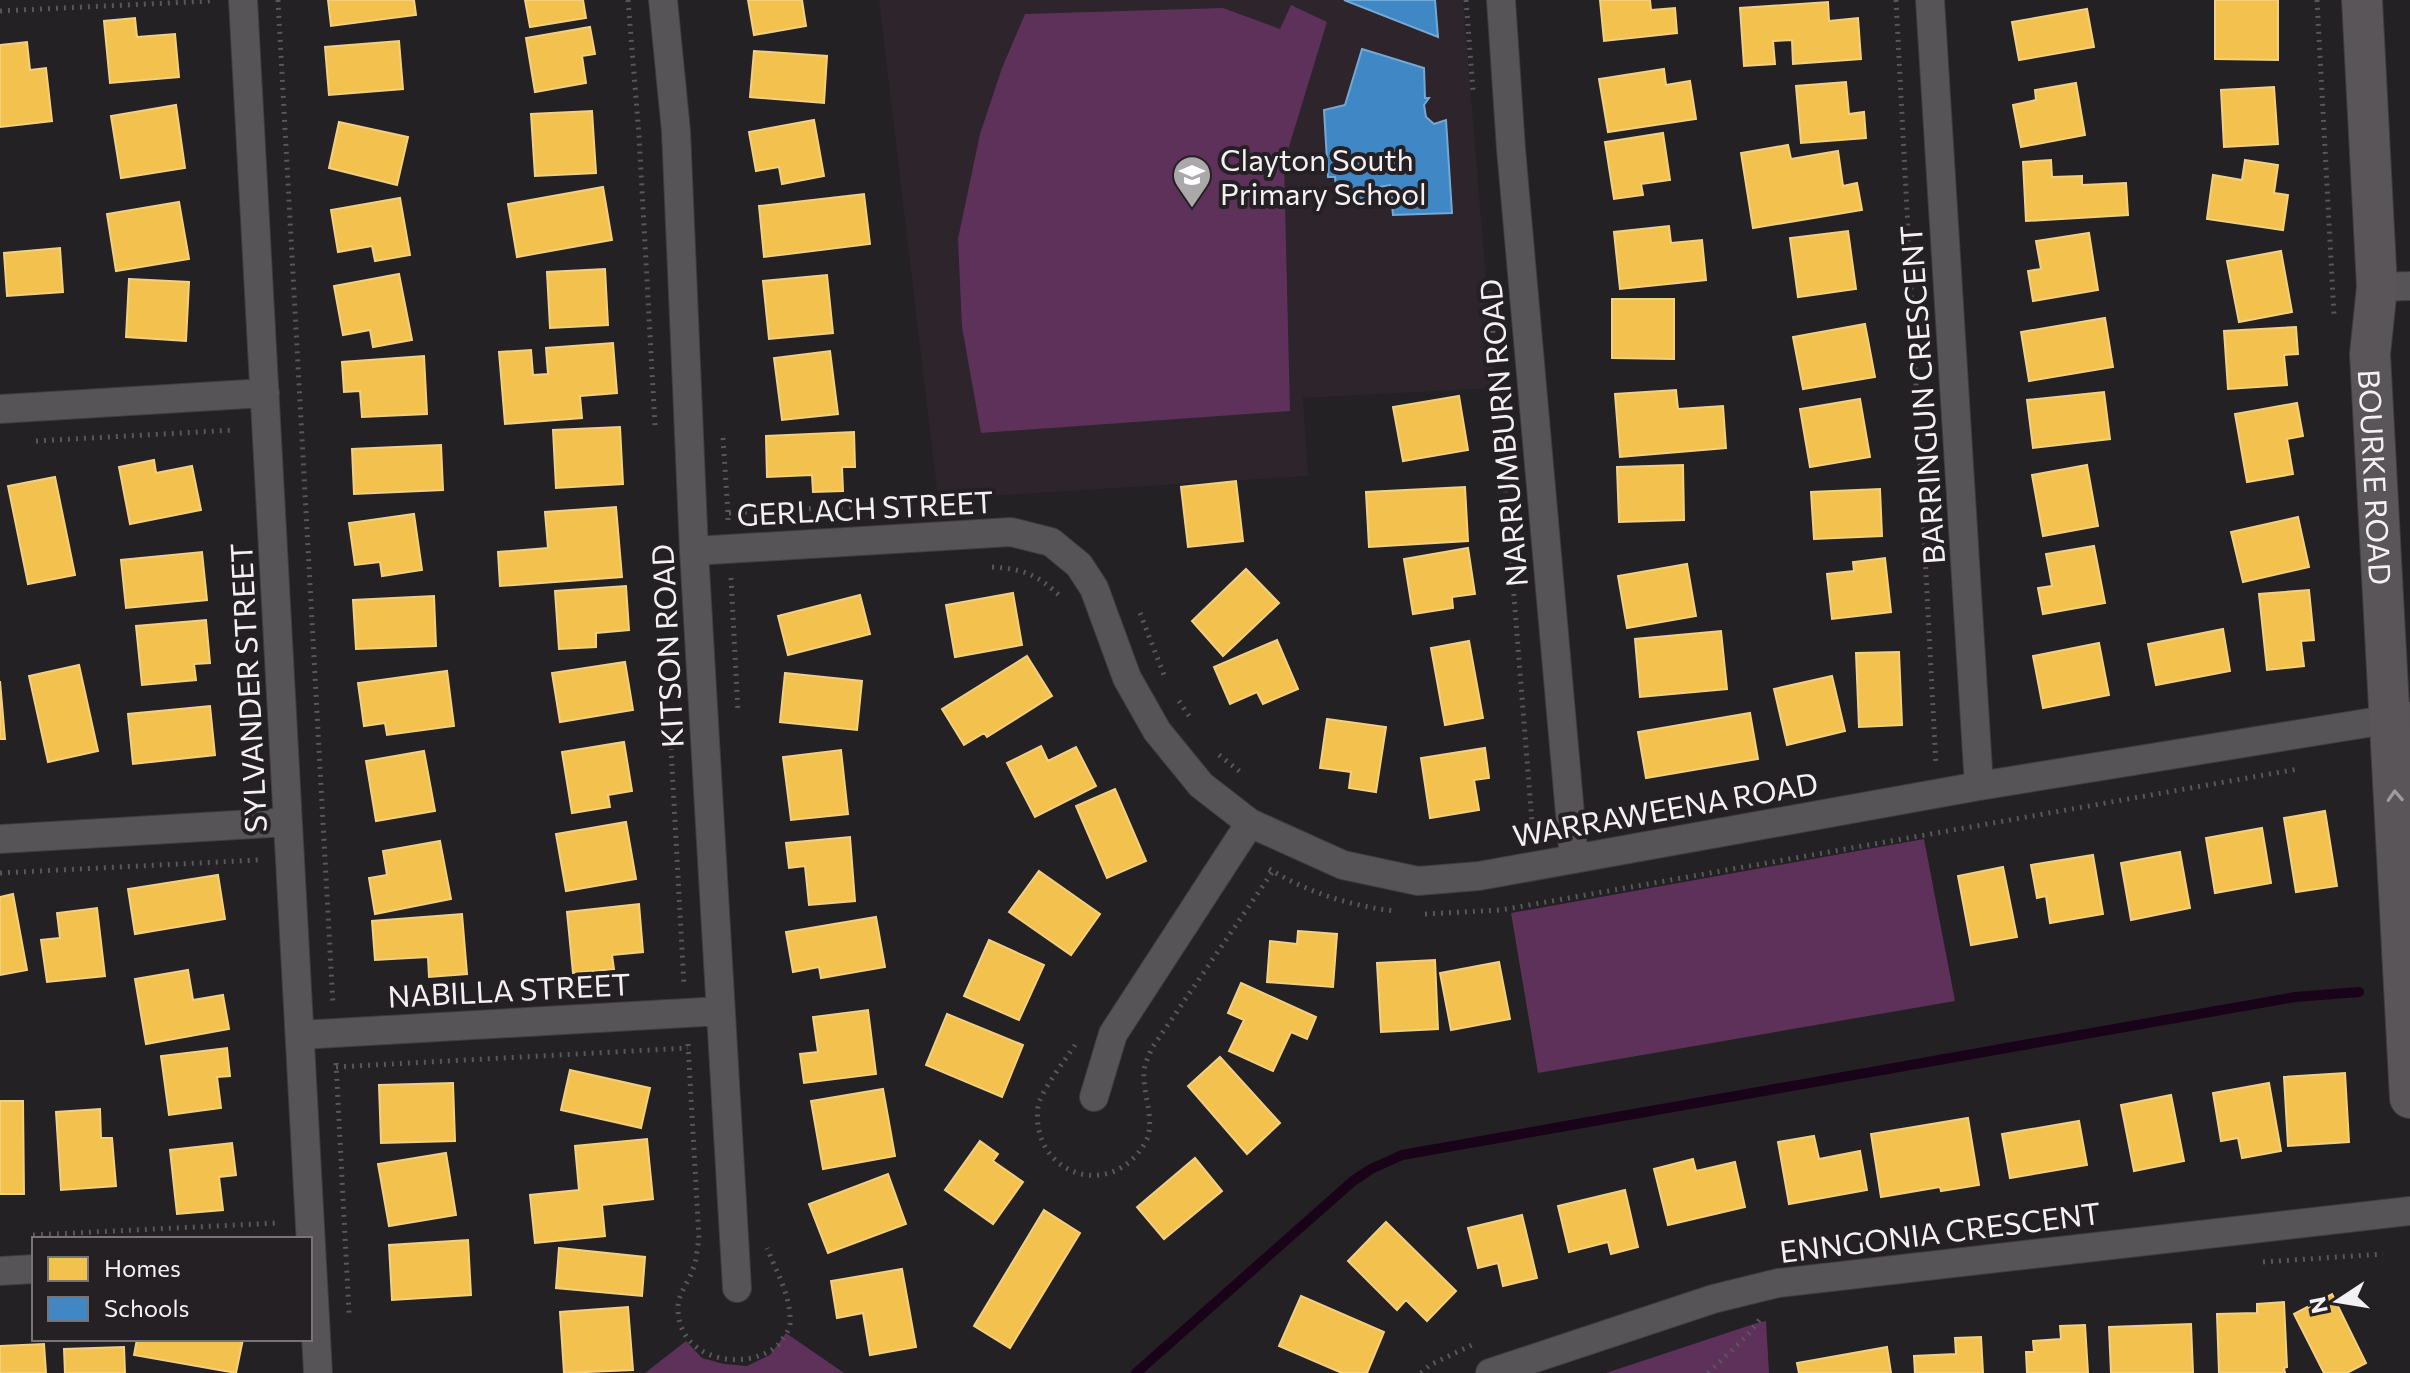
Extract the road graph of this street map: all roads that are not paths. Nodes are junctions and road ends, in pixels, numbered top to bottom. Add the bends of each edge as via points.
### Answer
1 (243, 0) edge
2 (663, 0) edge
3 (1501, 0) edge
4 (1930, 0) edge
5 (2362, 0) edge
6 (2394, 287) edge
7 (265, 393) junction
8 (0, 409) edge
9 (694, 551) junction
10 (1079, 565) joint
11 (2403, 726) edge
12 (1979, 773) junction
13 (288, 822) junction
14 (1250, 823) junction
15 (0, 839) edge
16 (1574, 859) junction
17 (721, 1011) junction
18 (300, 1035) junction
19 (1094, 1097) dead end
20 (2410, 1098) edge
21 (2410, 1211) edge
22 (310, 1237) edge
23 (312, 1268) edge
24 (32, 1269) edge
25 (0, 1271) edge
26 (737, 1288) dead end
27 (318, 1373) edge
28 (1490, 1373) edge

1 - 7 street, SYLVANDER STREET
2 - 9 street, KITSON ROAD via 676,131
3 - 16 street, NARRUMBURN ROAD
4 - 12 street, BARRINGUN CRESCENT
5 - 6 main road, BOURKE ROAD
6 - 11 main road, BOURKE ROAD
7 - 8 street
7 - 13 street, SYLVANDER STREET
9 - 10 street, GERLACH STREET via 1011,532 1051,542
9 - 17 street, KITSON ROAD
10 - 14 street, WARRAWEENA ROAD via 1094,588 1127,678 1157,731 1201,785
11 - 12 street, WARRAWEENA ROAD
20 -> 11 main road, BOURKE ROAD
12 - 16 street, WARRAWEENA ROAD
13 - 15 street
13 - 18 street, SYLVANDER STREET
14 - 16 street, WARRAWEENA ROAD via 1343,865 1418,881
14 - 19 street via 1113,1034
17 - 18 street, NABILLA STREET
17 - 26 street, KITSON ROAD
18 - 22 street, SYLVANDER STREET
21 - 28 street, ENNGONIA CRESCENT via 1778,1283 1713,1299
23 - 27 street, SYLVANDER STREET
24 - 25 street

